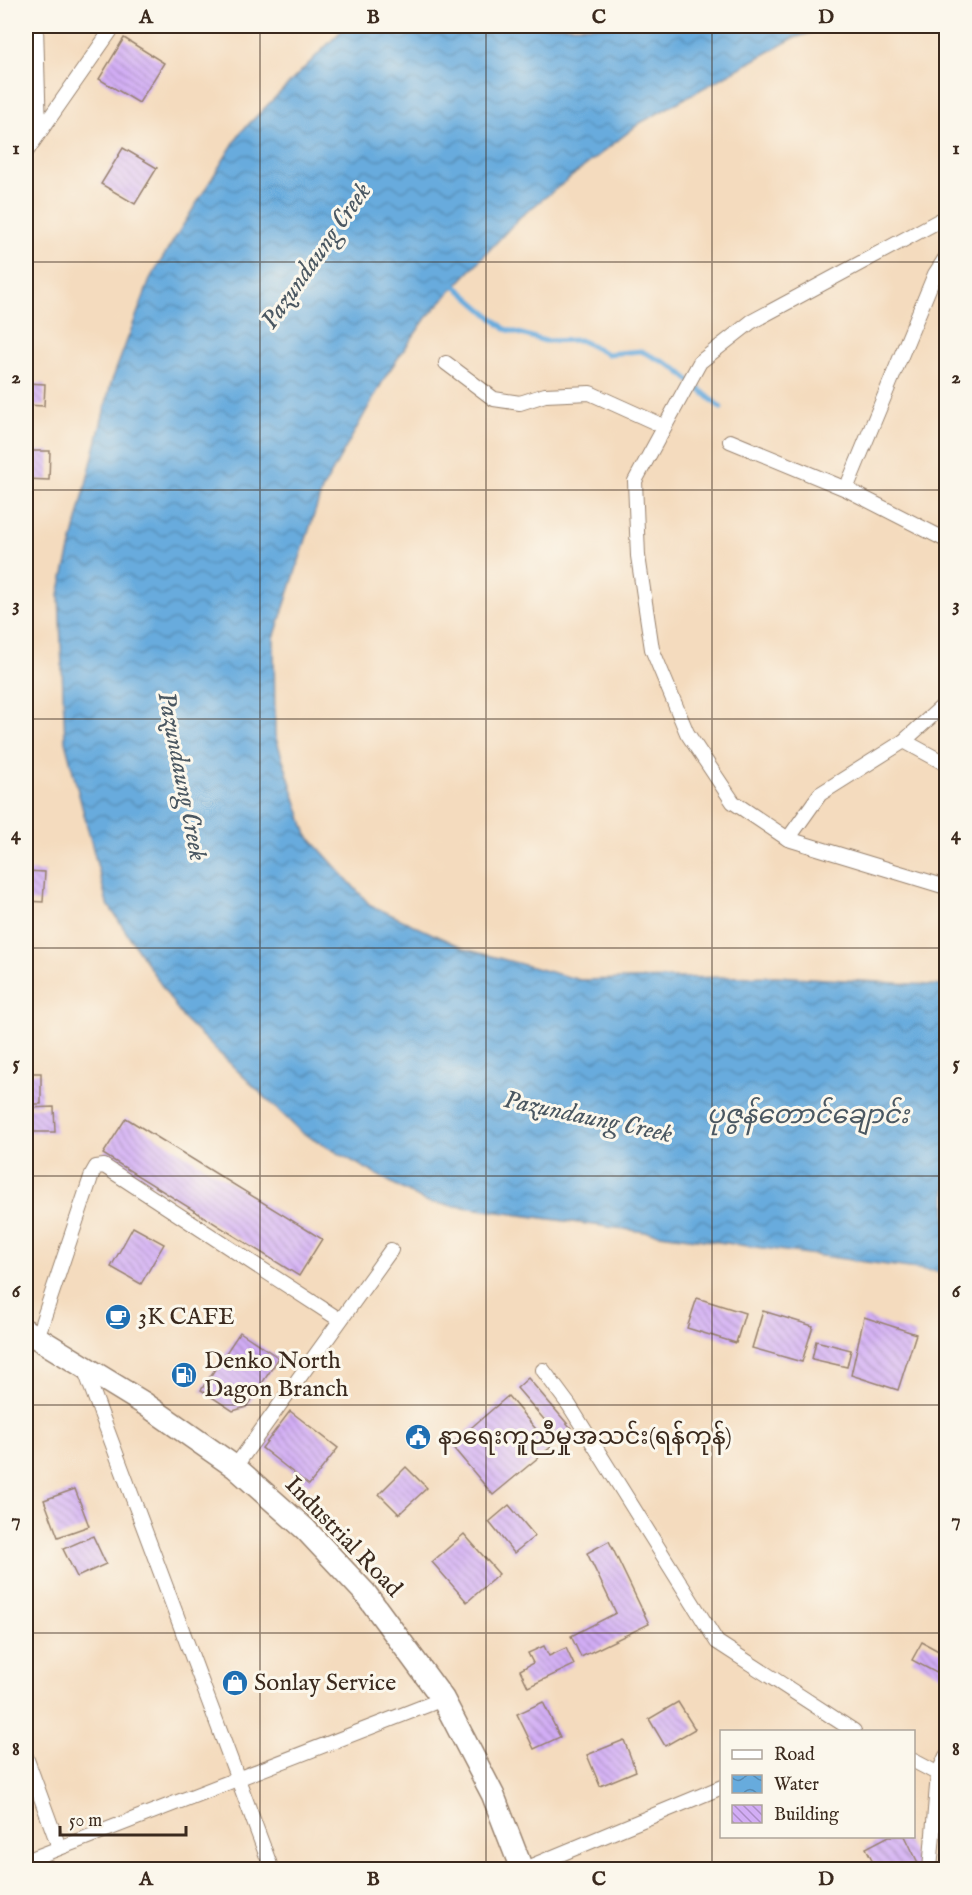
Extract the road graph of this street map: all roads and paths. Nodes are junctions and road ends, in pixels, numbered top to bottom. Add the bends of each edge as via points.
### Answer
1 (36, 26) edge
2 (114, 26) edge
3 (39, 132) junction
4 (26, 152) edge
5 (946, 217) edge
6 (946, 257) edge
7 (446, 363) dead end
8 (663, 426) junction
9 (730, 441) dead end
10 (846, 489) junction
11 (946, 540) edge
12 (946, 703) edge
13 (904, 741) junction
14 (946, 764) edge
15 (789, 839) junction
16 (946, 887) edge
17 (391, 1250) dead end
18 (340, 1320) junction
19 (31, 1334) edge
20 (84, 1368) junction
21 (543, 1370) dead end
22 (235, 1467) junction
23 (443, 1699) junction
24 (852, 1730) edge
25 (946, 1756) edge
26 (26, 1757) edge
27 (915, 1762) edge
28 (942, 1776) edge
29 (237, 1779) junction
30 (720, 1787) edge
31 (59, 1846) junction
32 (26, 1861) edge
33 (272, 1869) edge
34 (522, 1869) edge
35 (930, 1869) edge

1 - 3 street
2 - 3 street
3 - 4 street
5 - 8 street via 751,322 700,362
6 - 10 street via 935,274
7 - 8 street via 495,399 520,403 545,395 590,393
8 - 15 street via 635,481 638,556 652,649 687,733 733,802
9 - 10 street
10 - 11 street
12 - 13 street
13 - 14 street
13 - 15 street via 820,794
15 - 16 street
17 - 18 street
18 - 19 street via 104,1166 96,1167 92,1174
18 - 22 street
19 - 20 main road, Industrial Road
20 - 22 main road, Industrial Road via 145,1404
20 - 29 street
21 - 24 street via 569,1405 717,1642
22 - 23 main road, Industrial Road via 305,1529 365,1593
23 - 29 street
23 - 34 main road, Industrial Road via 493,1795
25 - 28 street
26 - 31 street
27 - 28 street
28 - 35 street
29 - 31 street
29 - 33 street
30 - 34 street
31 - 32 street

